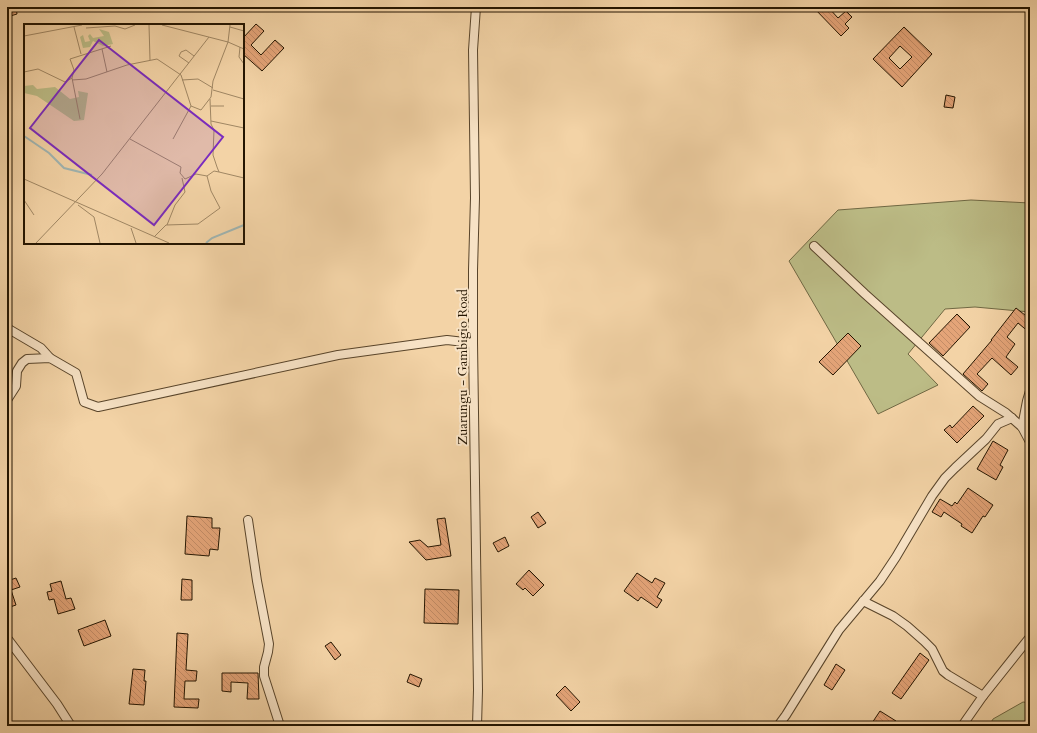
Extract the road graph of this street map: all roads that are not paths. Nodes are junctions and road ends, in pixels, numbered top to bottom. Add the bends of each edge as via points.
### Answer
1 (476, 7) edge
2 (814, 246) dead end
3 (7, 328) edge
4 (473, 343) junction
5 (50, 358) junction
6 (1030, 391) edge
7 (7, 400) edge
8 (1012, 418) junction
9 (1022, 427) junction
10 (1030, 442) edge
11 (248, 520) dead end
12 (863, 601) junction
13 (7, 638) edge
14 (1029, 639) edge
15 (982, 696) junction
16 (70, 726) edge
17 (280, 726) edge
18 (477, 726) edge
19 (778, 726) edge
20 (962, 726) edge

1 - 4 street, Zuarungu - Gambigio Road via 472,50 475,198
2 - 8 street via 979,396
3 - 5 street via 41,348
4 - 5 street via 447,340 338,355 98,407 84,402 76,373
4 - 18 street, Zuarungu - Gambigio Road
5 - 7 street via 27,359 22,363 17,371 16,386
6 - 9 street
8 - 9 street
8 - 12 street via 998,424 945,478 896,557
9 - 10 street
11 - 17 street via 269,644 264,676
12 - 15 street via 907,626 932,649 943,671
12 - 19 street via 839,630
13 - 16 street via 57,704
14 - 15 street
15 - 20 street

